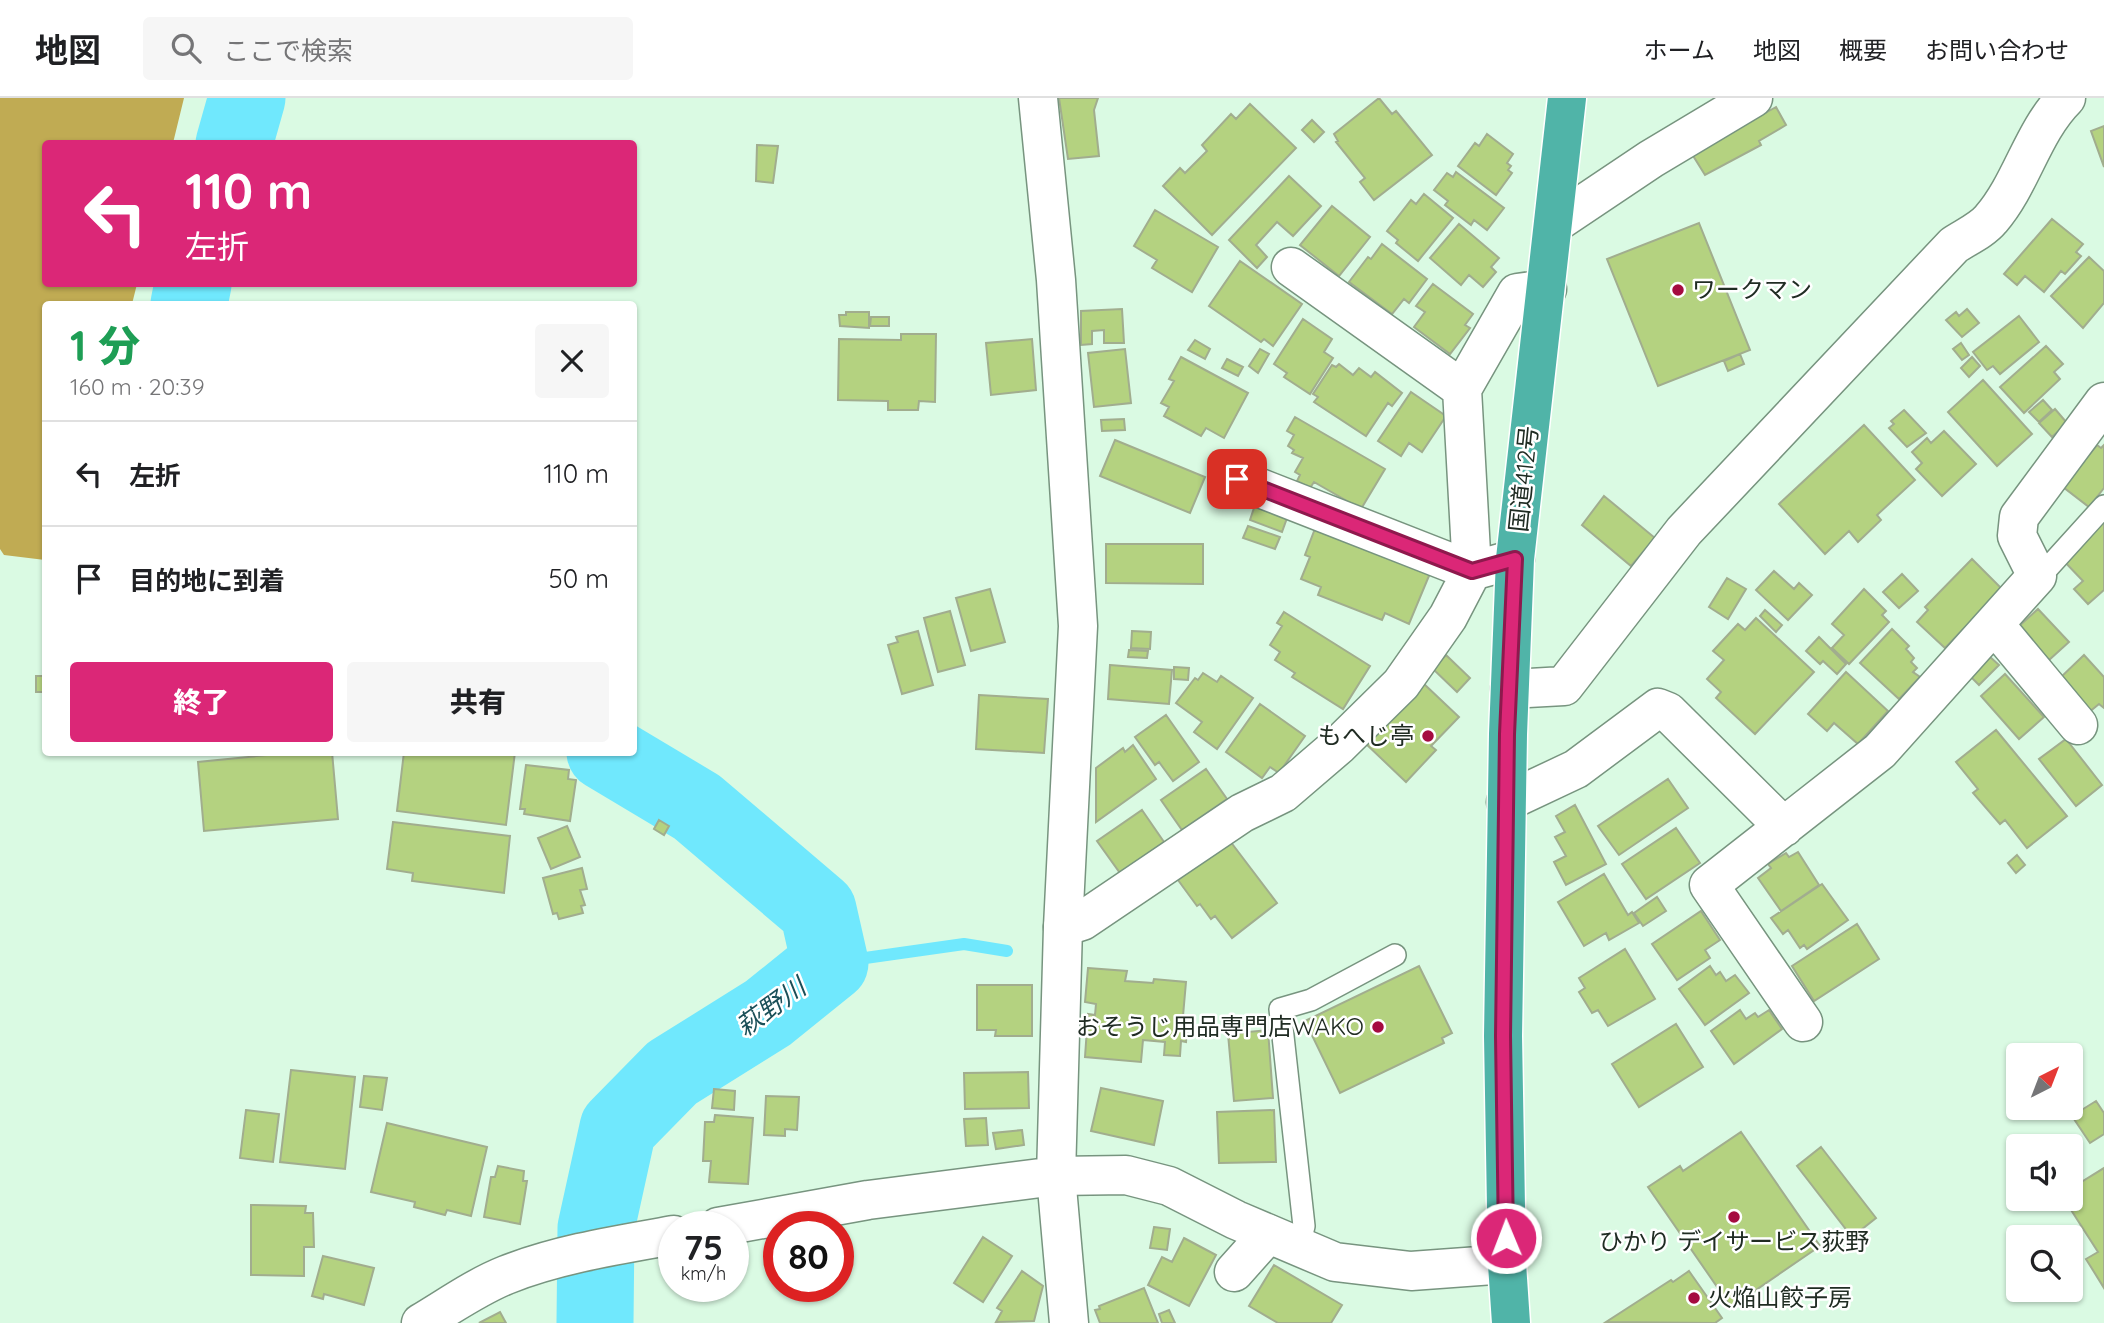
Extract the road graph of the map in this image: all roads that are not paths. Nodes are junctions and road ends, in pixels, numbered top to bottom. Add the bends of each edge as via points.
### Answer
1 (1038, 98) edge
2 (1567, 98) edge
3 (1753, 98) edge
4 (2066, 98) edge
5 (1554, 224) junction
6 (1291, 267) dead end
7 (1546, 289) junction
8 (1462, 389) junction
9 (2104, 402) edge
10 (1237, 479) dead end
11 (2104, 506) edge
12 (1515, 559) junction
13 (1472, 571) junction
14 (2037, 576) junction
15 (1994, 624) junction
16 (1510, 690) junction
17 (2078, 725) dead end
18 (1506, 802) junction
19 (1784, 827) junction
20 (1063, 927) junction
21 (1395, 955) dead end
22 (1802, 1022) dead end
23 (1056, 1176) junction
24 (749, 1221) edge
25 (658, 1237) edge
26 (1284, 1240) junction
27 (1507, 1264) junction
28 (1234, 1272) dead end
29 (421, 1323) edge
30 (1069, 1323) edge
31 (1511, 1323) edge

1 - 20 street via 1056,280 1078,626
2 - 5 highway, 国道412号
3 - 5 street
4 - 16 street via 2051,113 2012,191 1989,222 1954,245 1684,531 1564,686
5 - 7 highway, 国道412号
6 - 8 street
7 - 8 street via 1517,293
7 - 12 highway, 国道412号
8 - 13 street
9 - 14 street via 2019,517 2017,536
10 - 13 street
11 - 14 lane
12 - 13 street
12 - 16 highway, 国道412号
13 - 20 street via 1448,617 1401,684 1330,753 1283,793 1242,813 1082,921
14 - 15 street
15 - 17 street
15 - 19 street via 1880,751
16 - 18 highway, 国道412号
18 - 19 street via 1576,769 1658,708 1668,712
18 - 27 highway, 国道412号 via 1503,1036
19 - 22 street via 1698,892
20 - 23 street
21 - 26 lane via 1311,1000 1280,1009 1304,1226
23 - 24 street via 868,1200
23 - 26 street via 1126,1175 1169,1186
23 - 30 street
25 - 29 street via 502,1276
26 - 27 street via 1335,1262 1411,1271
26 - 28 street
27 - 31 highway, 国道412号

